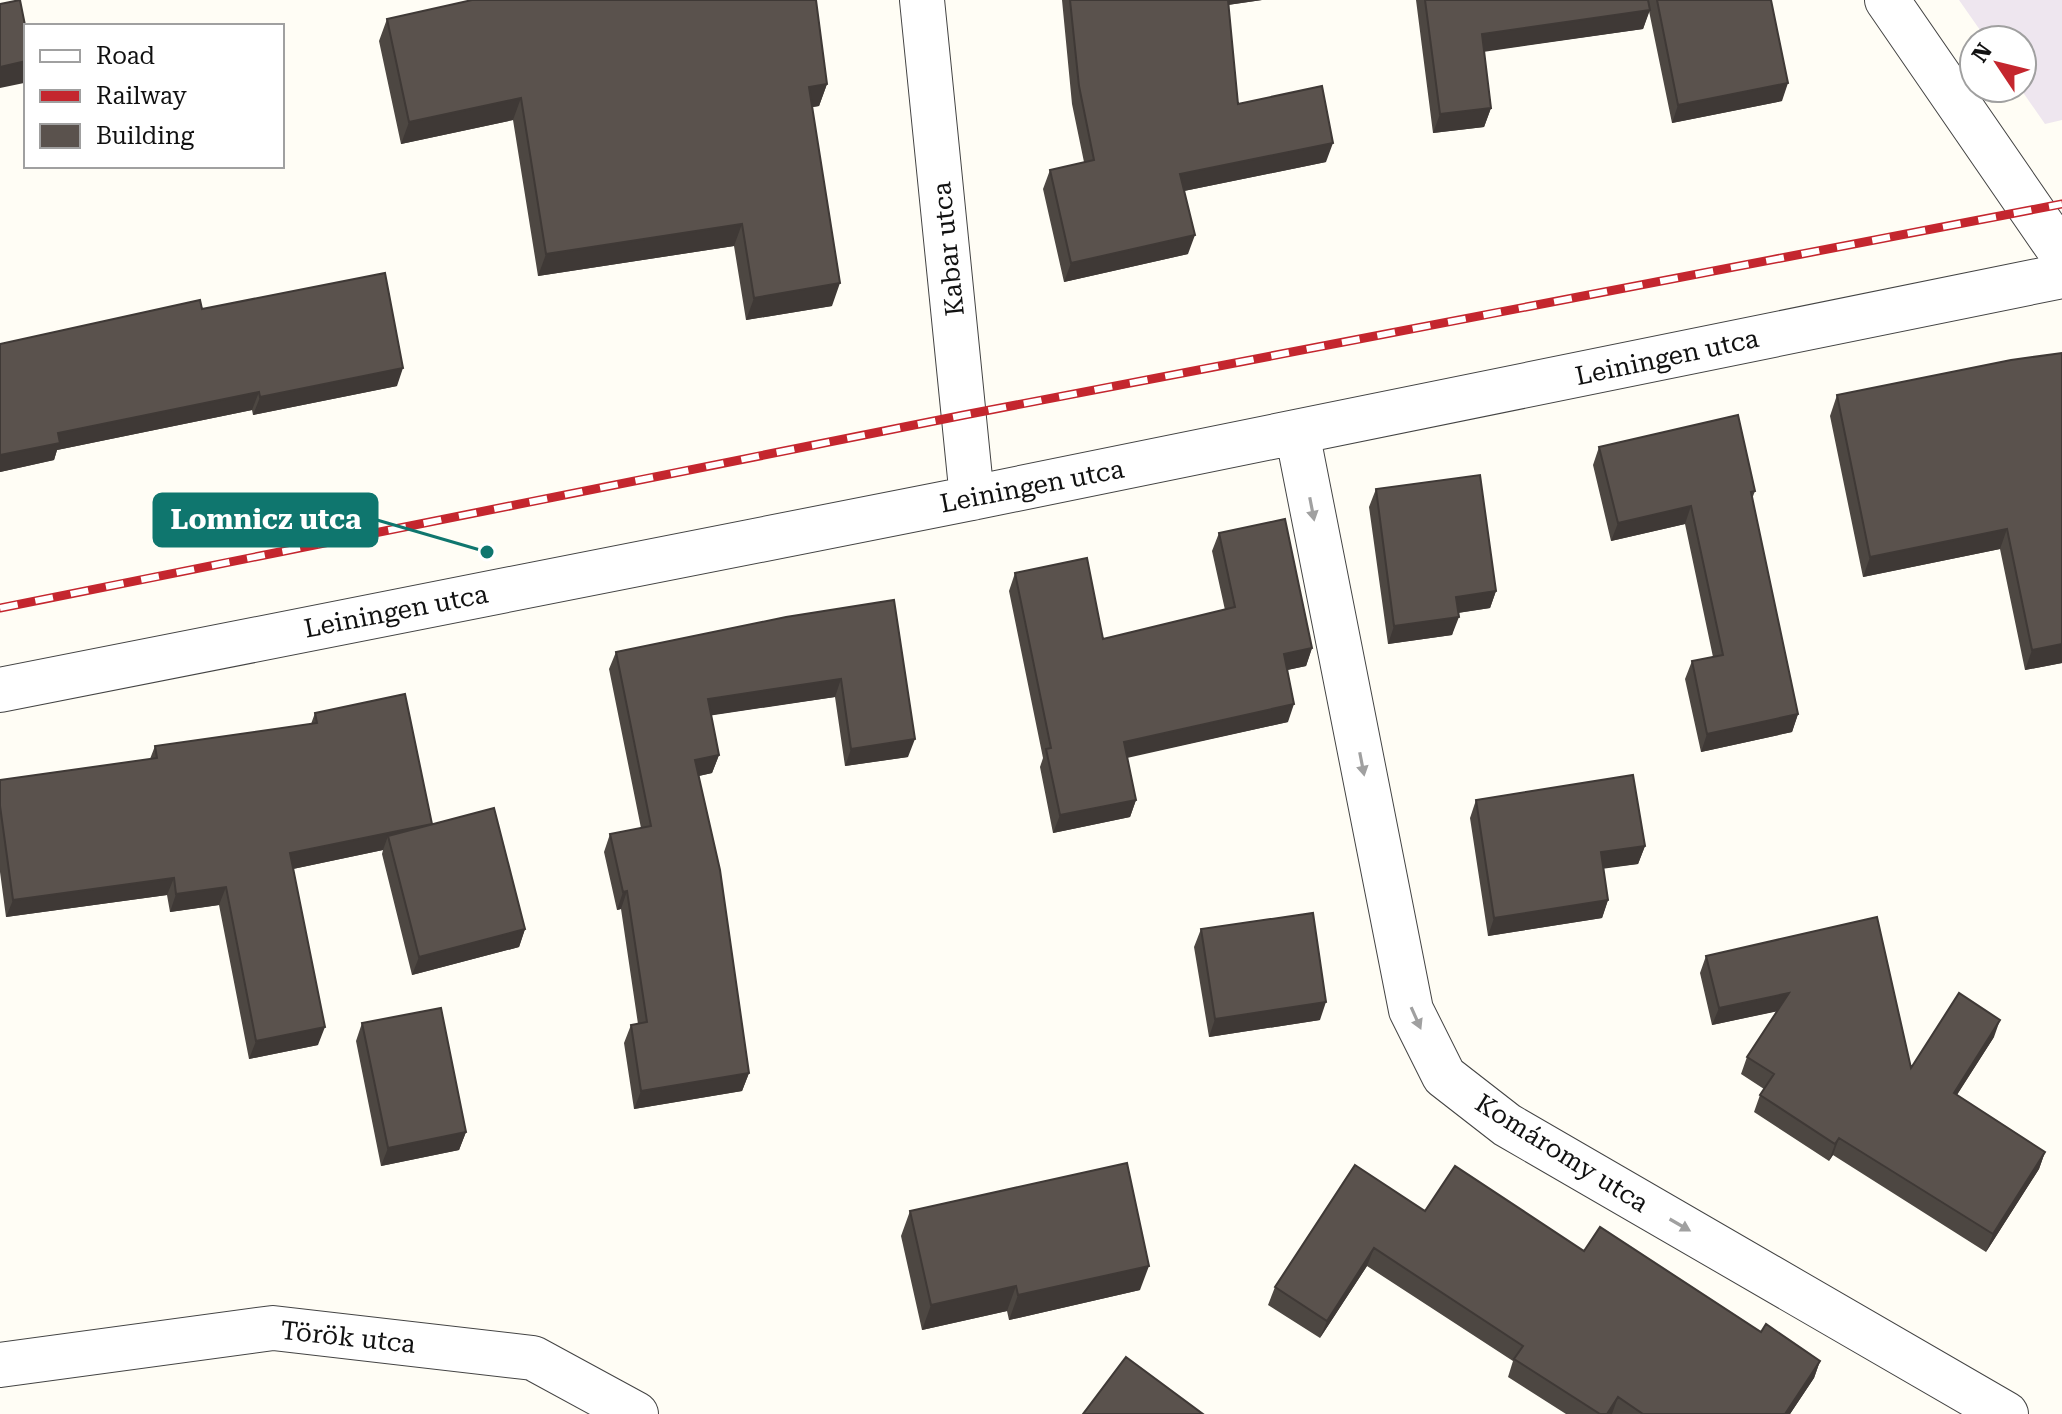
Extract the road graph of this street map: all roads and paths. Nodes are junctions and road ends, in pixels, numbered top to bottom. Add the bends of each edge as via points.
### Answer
1 (922, 0) edge
2 (1887, 0) edge
3 (2062, 254) edge
4 (2062, 276) edge
5 (1297, 432) junction
6 (972, 498) junction
7 (0, 690) edge
8 (0, 1365) edge
9 (636, 1414) edge
10 (2006, 1414) edge

1 - 6 street, Kabar utca
2 - 3 street
4 - 5 street, Leiningen utca
5 - 6 street, Leiningen utca
5 -> 10 street, Komáromy utca via 1411,1010 1444,1076 1507,1125
6 - 7 street, Leiningen utca
8 - 9 street, Török utca via 273,1328 533,1358

